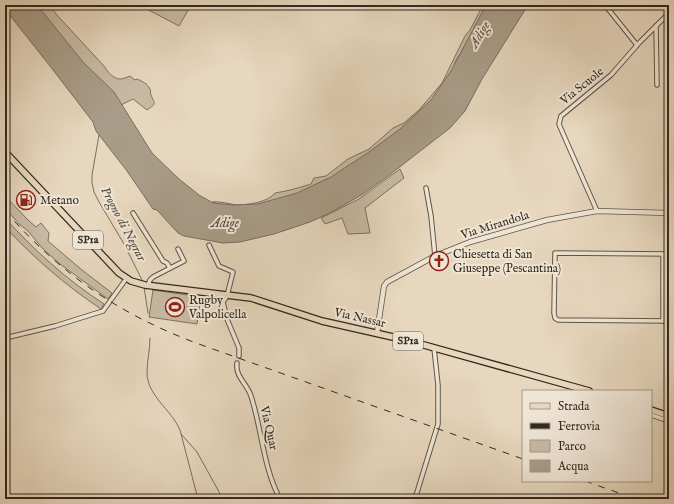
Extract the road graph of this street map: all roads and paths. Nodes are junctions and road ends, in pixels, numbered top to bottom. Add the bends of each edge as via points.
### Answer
1 (605, 5) edge
2 (669, 13) edge
3 (656, 26) junction
4 (637, 45) junction
5 (657, 85) dead end
6 (5, 152) edge
7 (426, 188) dead end
8 (597, 211) junction
9 (133, 213) dead end
10 (669, 213) edge
11 (209, 245) dead end
12 (178, 249) dead end
13 (663, 254) junction
14 (669, 254) edge
15 (435, 256) junction
16 (170, 268) junction
17 (126, 279) junction
18 (147, 285) junction
19 (227, 296) junction
20 (663, 321) junction
21 (669, 321) edge
22 (377, 333) junction
23 (5, 338) edge
24 (434, 348) junction
25 (239, 356) dead end
26 (237, 362) dead end
27 (585, 390) edge
28 (652, 410) edge
29 (652, 415) edge
30 (669, 416) edge
31 (669, 421) edge
32 (280, 499) edge
33 (416, 499) edge

1 - 4 street
2 - 3 street, Via Scuole
3 - 4 street, Via Scuole
3 - 5 street
4 - 8 street, Via Scuole via 612,75 560,119 561,129
6 - 17 main road, Via Nassar / SP1a
7 - 15 street
8 - 10 street, Via Mirandola
8 - 15 street, Via Mirandola via 547,220 470,242
9 - 16 street
11 - 19 street via 219,266 233,272
12 - 16 street via 184,261
13 - 14 street
13 - 20 street
13 - 20 street via 555,253 554,313 558,320
15 - 22 street, Via Mirandola via 387,282 384,286
16 - 18 street via 153,277
17 - 18 main road, Via Nassar / SP1a
17 - 23 street via 103,311
18 - 19 main road, Via Nassar / SP1a
19 - 22 main road, Via Nassar / SP1a via 251,298 322,321
19 - 25 street via 223,302 239,348
20 - 21 street
22 - 24 main road, Via Nassar / SP1a
24 - 27 main road, Via Nassar / SP1a
24 - 33 street via 438,385 438,424
26 - 32 street, Via Quar via 237,373 250,394 268,469
28 - 30 main road
29 - 31 street

